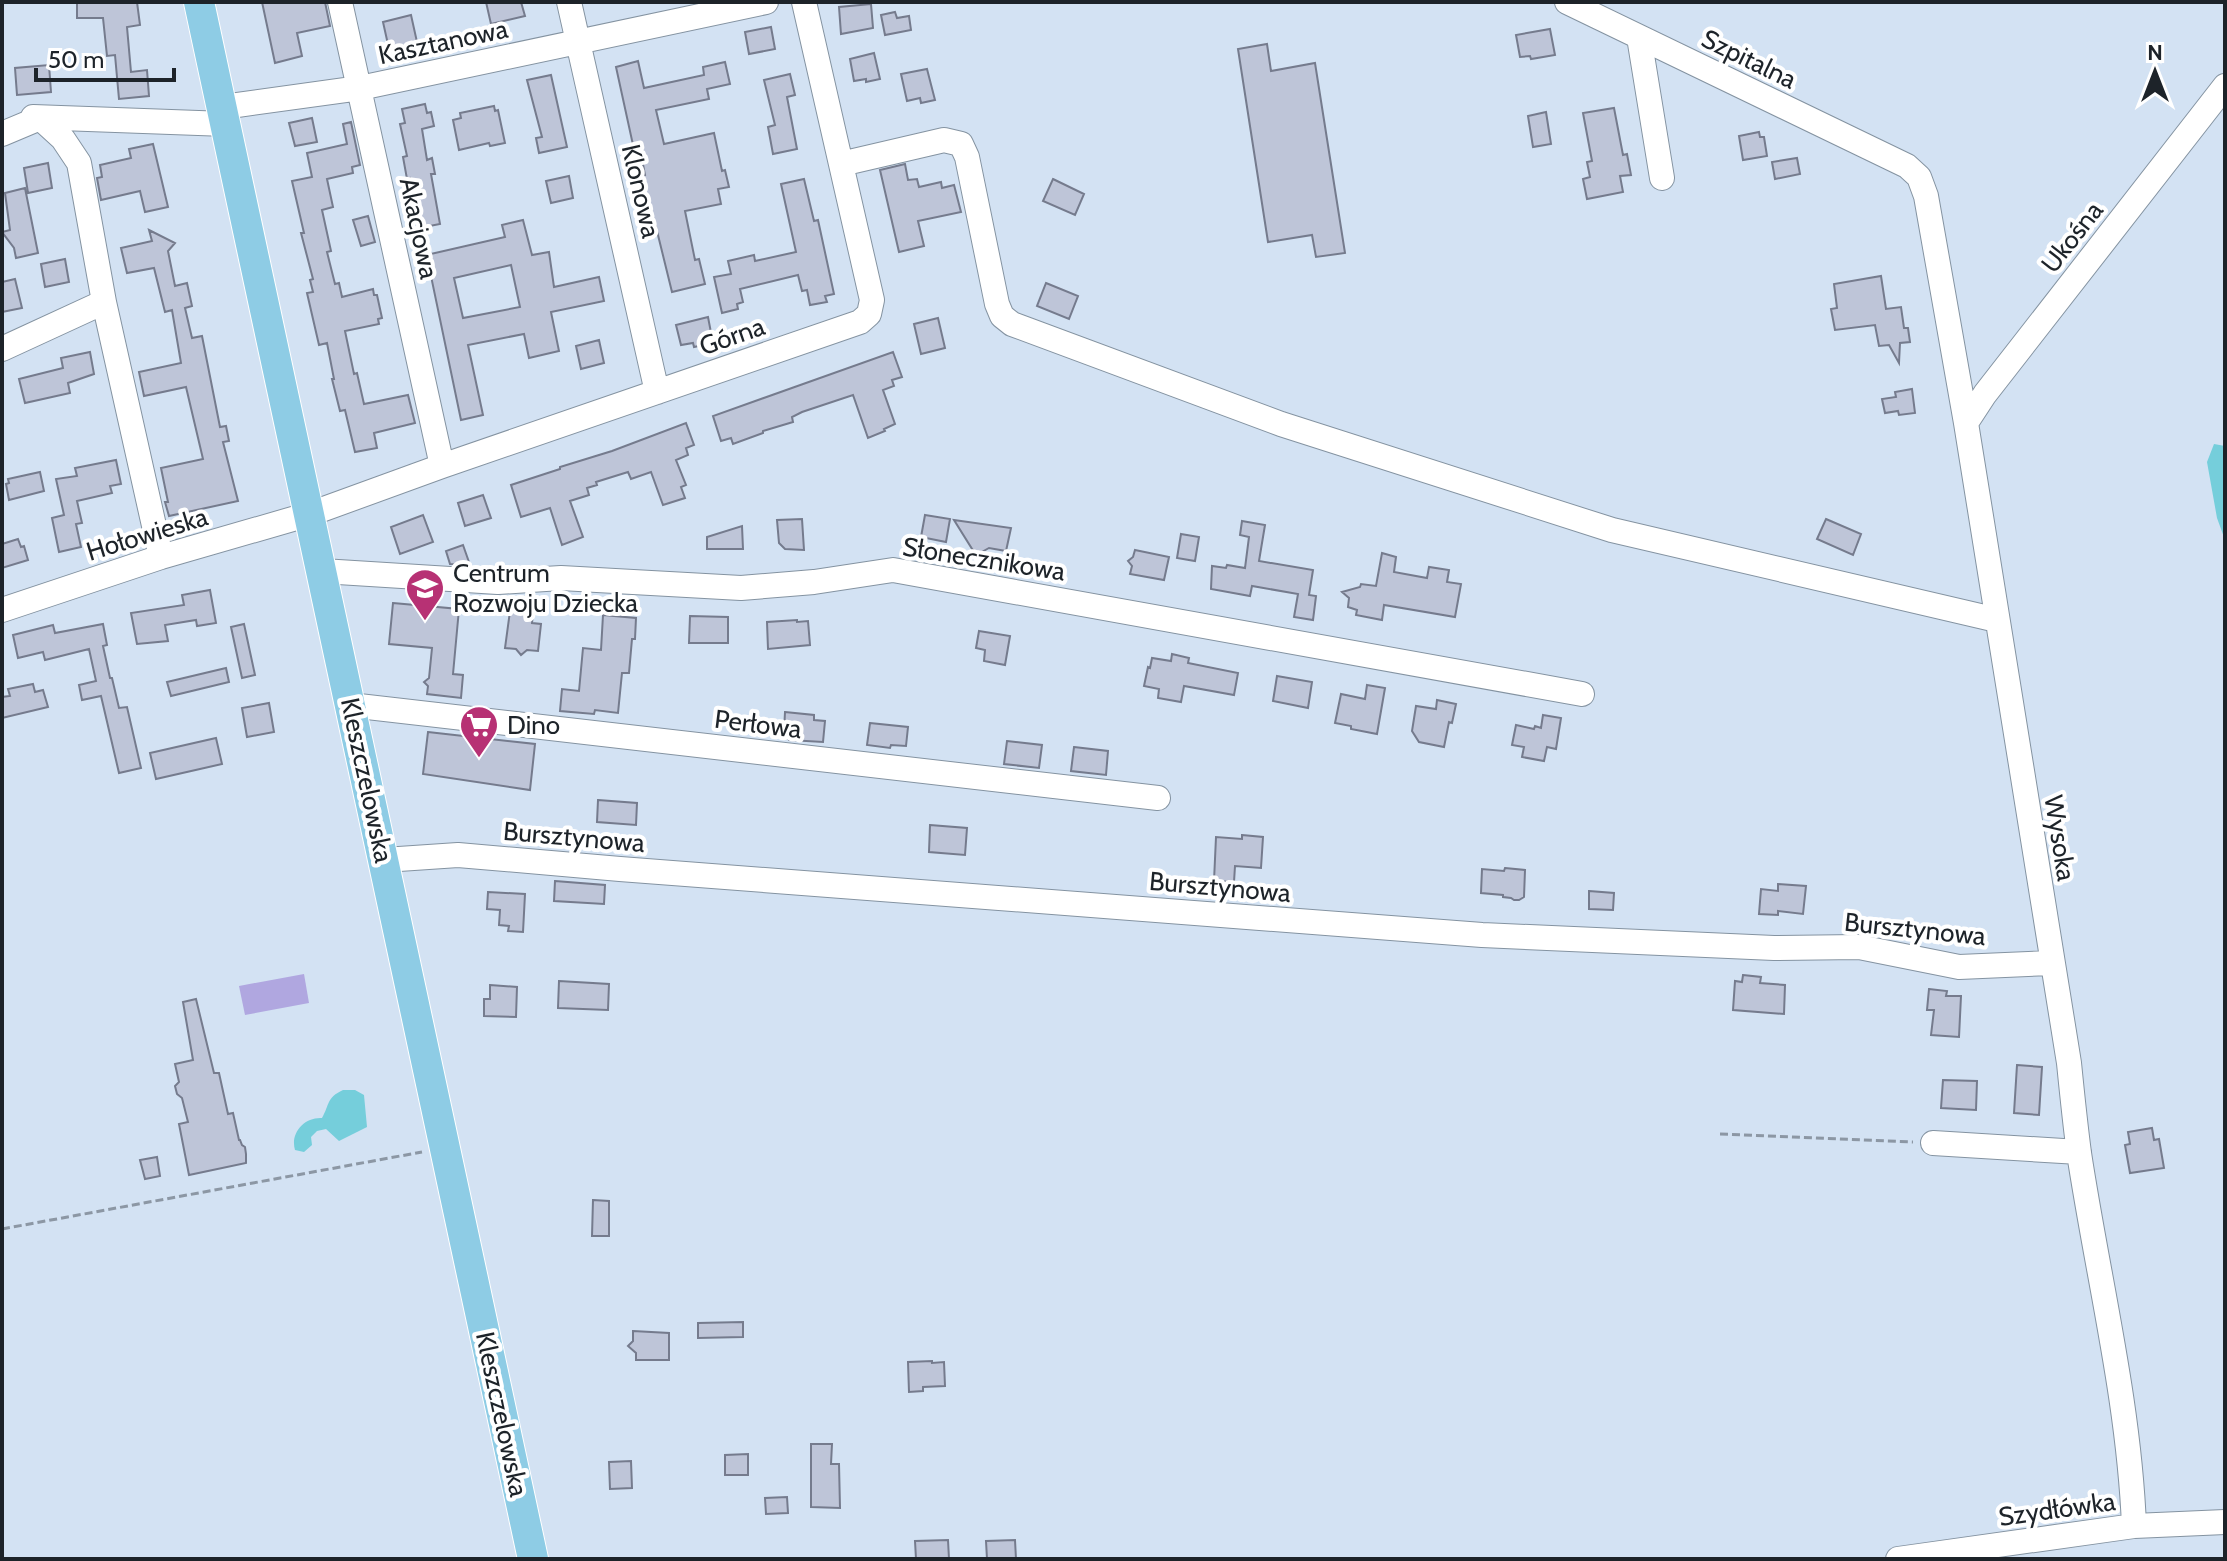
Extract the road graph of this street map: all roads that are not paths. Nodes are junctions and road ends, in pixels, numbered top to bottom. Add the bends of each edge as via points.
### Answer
1 (199, 2) edge
2 (340, 2) edge
3 (569, 2) edge
4 (766, 2) edge
5 (804, 2) edge
6 (1567, 2) edge
7 (1639, 37) junction
8 (580, 42) junction
9 (2225, 86) edge
10 (360, 88) junction
11 (224, 115) junction
12 (2, 116) edge
13 (40, 118) junction
14 (2, 134) edge
15 (841, 164) junction
16 (1907, 166) joint
17 (1662, 178) dead end
18 (104, 302) junction
19 (2, 349) edge
20 (657, 392) junction
21 (1966, 423) junction
22 (442, 466) junction
23 (310, 514) junction
24 (161, 557) junction
25 (322, 571) junction
26 (2, 610) edge
27 (1997, 620) junction
28 (1582, 694) dead end
29 (350, 705) junction
30 (1158, 798) dead end
31 (384, 860) junction
32 (2051, 963) junction
33 (1933, 1143) road end
34 (2079, 1152) junction
35 (2225, 1522) edge
36 (2134, 1526) junction
37 (533, 1559) edge
38 (1898, 1559) edge

1 - 11 main road, Kleszczelowska
2 - 10 street, Akacjowa
3 - 8 street, Klonowa
4 - 8 street, Kasztanowa
5 - 15 street, Górna
6 - 7 street, Szpitalna
7 - 16 street, Szpitalna
7 - 17 street
8 - 10 street, Kasztanowa
8 - 20 street, Klonowa
9 - 21 street, Ukośna
10 - 11 street, Kasztanowa
10 - 22 street, Akacjowa
11 - 13 street, Kasztanowa
11 - 23 main road, Kleszczelowska
12 - 13 street, Kasztanowa
13 - 14 street
13 - 18 street via 79,163
15 - 20 street, Górna via 872,300 869,314 860,322
15 - 27 street via 944,140 961,144 997,304 1012,324 1281,424 1612,530
16 - 21 street, Wysoka via 1919,177 1926,196
18 - 19 street
18 - 24 street
20 - 22 street, Górna
21 - 27 street, Wysoka
22 - 23 street, Górna
23 - 24 street, Hołowieska
23 - 25 main road, Kleszczelowska
24 - 26 street, Hołowieska
25 - 28 street, Słonecznikowa via 741,588 893,570
25 - 29 main road, Kleszczelowska
27 - 32 street, Wysoka
29 - 30 street, Perłowa
29 - 31 main road, Kleszczelowska
31 - 32 street, Bursztynowa via 458,855 1482,935 1859,947 1959,967
31 - 37 main road, Kleszczelowska
32 - 34 street, Wysoka
33 - 34 street
34 - 36 street, Wysoka via 2120,1387
35 - 36 street, Szydłówka
36 - 38 street, Szydłówka

